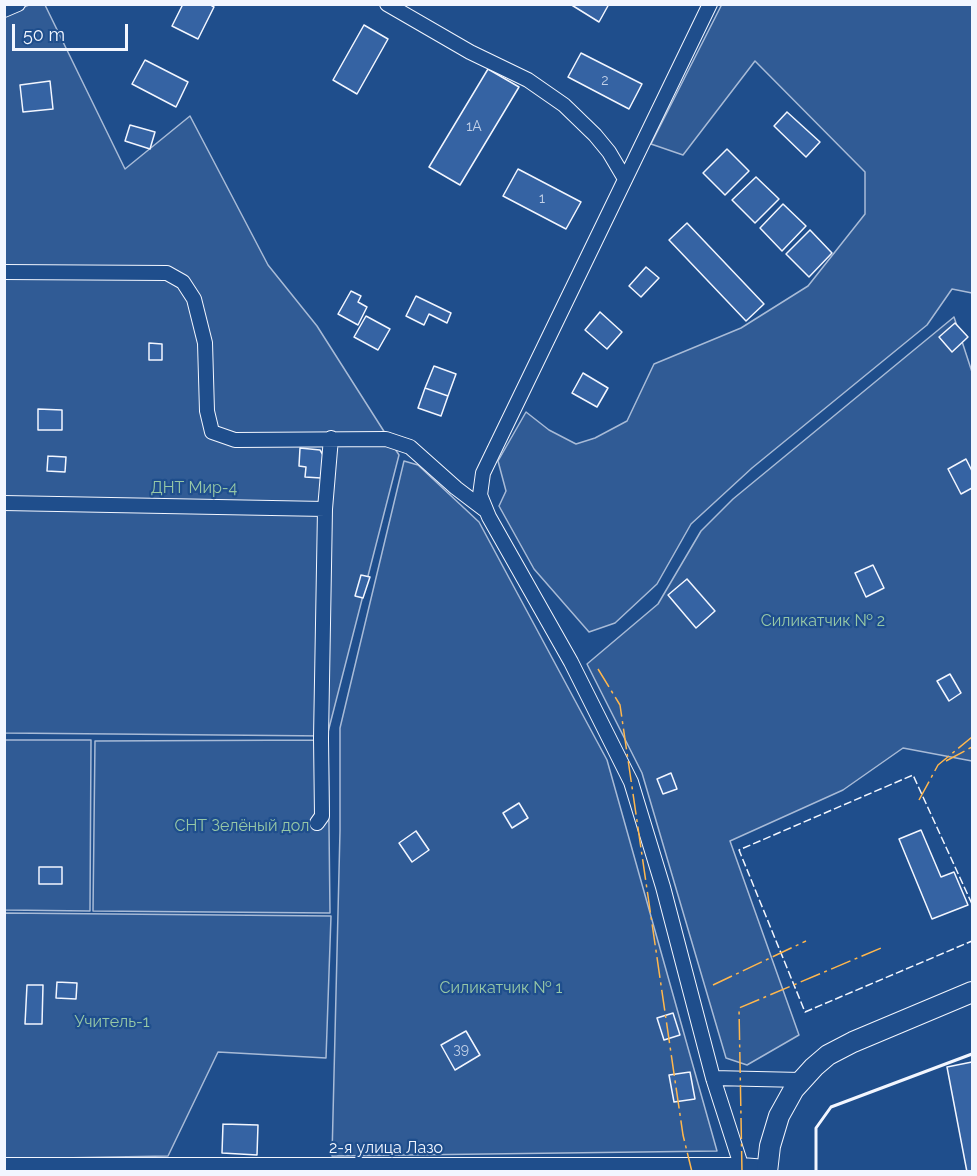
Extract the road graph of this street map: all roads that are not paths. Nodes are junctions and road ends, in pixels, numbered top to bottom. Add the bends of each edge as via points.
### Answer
1 (18, 4) edge
2 (387, 4) edge
3 (710, 4) edge
4 (4, 10) edge
5 (625, 179) junction
6 (4, 272) edge
7 (331, 438) junction
8 (4, 503) edge
9 (325, 509) junction
10 (487, 512) junction
11 (317, 823) dead end
12 (972, 992) edge
13 (713, 1078) junction
14 (801, 1080) junction
15 (4, 1165) edge
16 (741, 1165) junction
17 (767, 1169) edge

1 - 4 street
2 - 5 street via 528,80 564,105 595,135
3 - 5 street
5 - 10 street via 483,473 480,495
6 - 7 street via 167,273 183,282 194,299 204,343 207,411 212,432 235,440
7 - 9 street
7 - 10 street via 386,439 410,447
8 - 9 street
9 - 11 street via 322,816
10 - 13 street via 572,662 632,782
12 - 14 main road via 844,1046
13 - 14 street
13 - 16 street
14 - 17 main road via 775,1126
15 - 16 street, 2-я улица Лазо
16 - 17 street, 2-я улица Лазо

